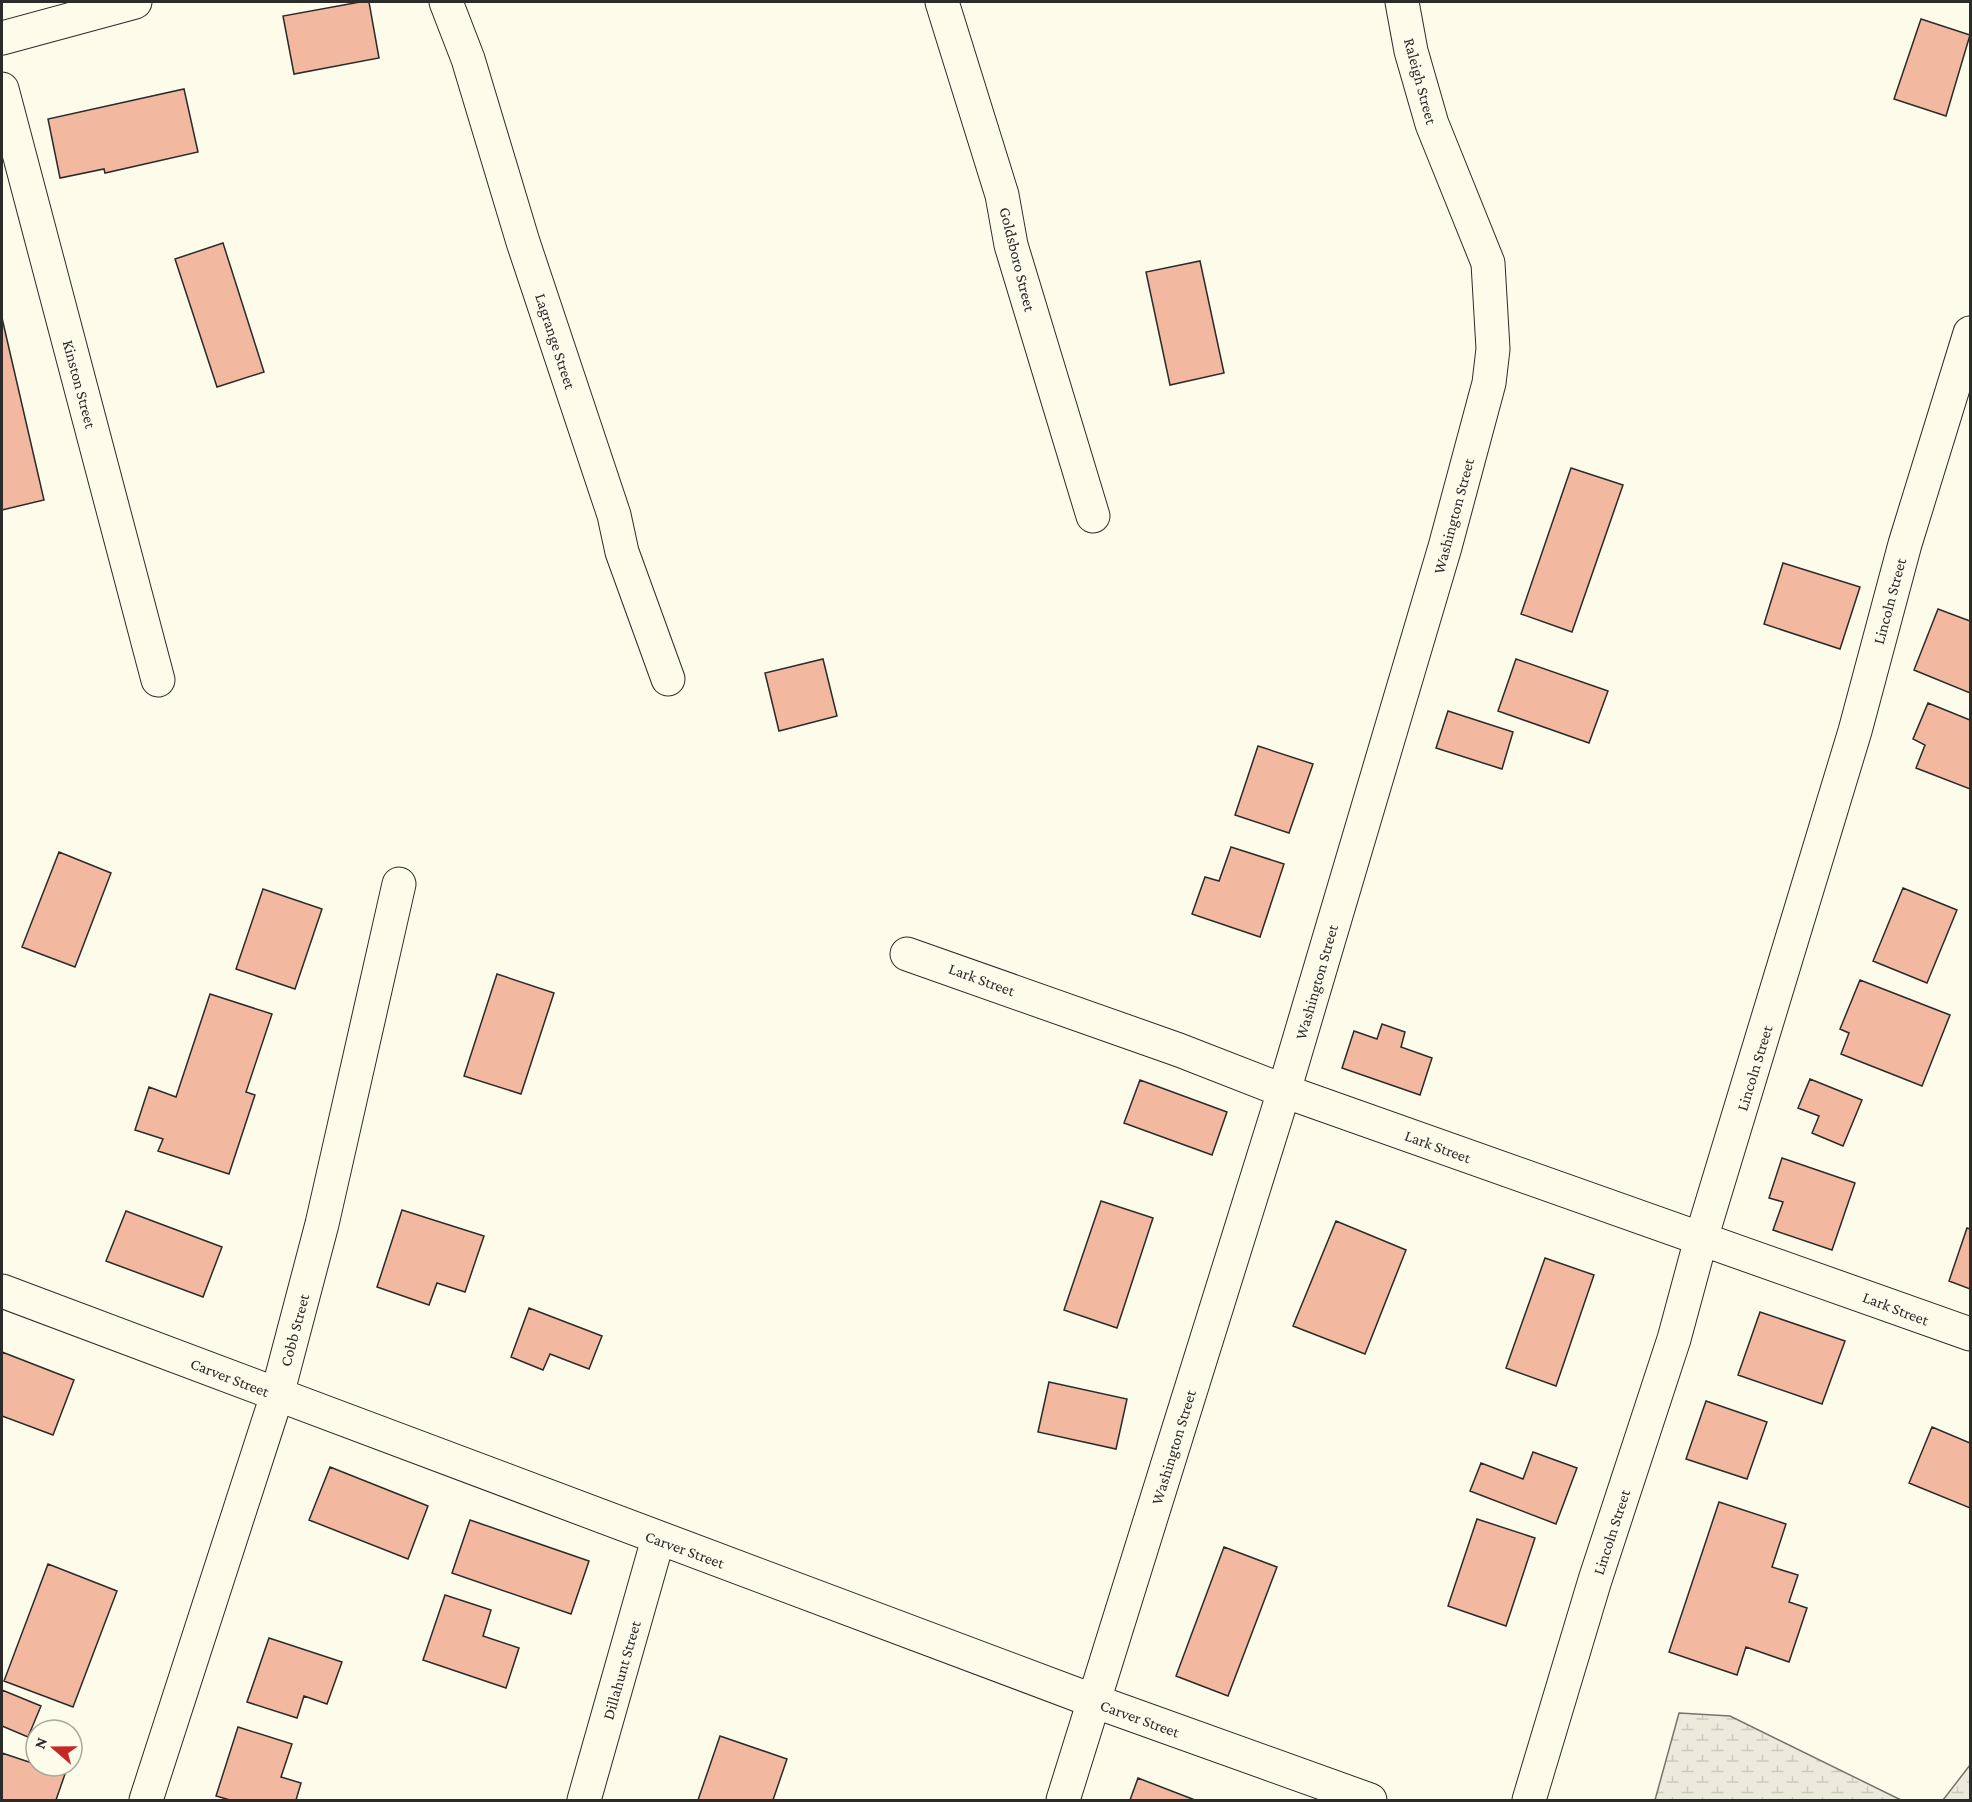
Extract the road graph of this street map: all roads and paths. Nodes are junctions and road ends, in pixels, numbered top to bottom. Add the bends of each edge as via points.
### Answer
1 (135, 2) edge
2 (446, 2) edge
3 (942, 2) edge
4 (1402, 2) edge
5 (2, 38) edge
6 (2, 88) edge
7 (1446, 159) joint
8 (1971, 333) edge
9 (1093, 516) dead end
10 (668, 679) dead end
11 (158, 680) dead end
12 (399, 884) dead end
13 (907, 954) dead end
14 (1284, 1091) junction
15 (1701, 1239) junction
16 (2, 1292) edge
17 (1971, 1334) edge
18 (277, 1395) junction
19 (658, 1539) junction
20 (1094, 1701) junction
21 (146, 1800) edge
22 (584, 1800) edge
23 (1063, 1800) edge
24 (1370, 1800) edge
25 (1529, 1800) edge

1 - 5 street
2 - 10 street, Lagrange Street via 468,59 523,242 614,515 622,552
3 - 9 street, Goldsboro Street via 1002,195 1011,245
4 - 7 street, Raleigh Street via 1414,62
6 - 11 street, Kinston Street
7 - 14 street, Washington Street via 1488,263 1493,349 1489,383 1445,547
8 - 15 street, Lincoln Street
12 - 18 street, Cobb Street via 322,1224
13 - 14 street, Lark Street
14 - 15 street, Lark Street
14 - 20 street, Washington Street
15 - 17 street, Lark Street
15 - 25 street, Lincoln Street via 1674,1339 1595,1580
16 - 18 street, Carver Street
18 - 19 street, Carver Street
18 - 21 street, Cobb Street
19 - 20 street, Carver Street
19 - 22 street, Dillahunt Street
20 - 23 street, Washington Street
20 - 24 street, Carver Street

